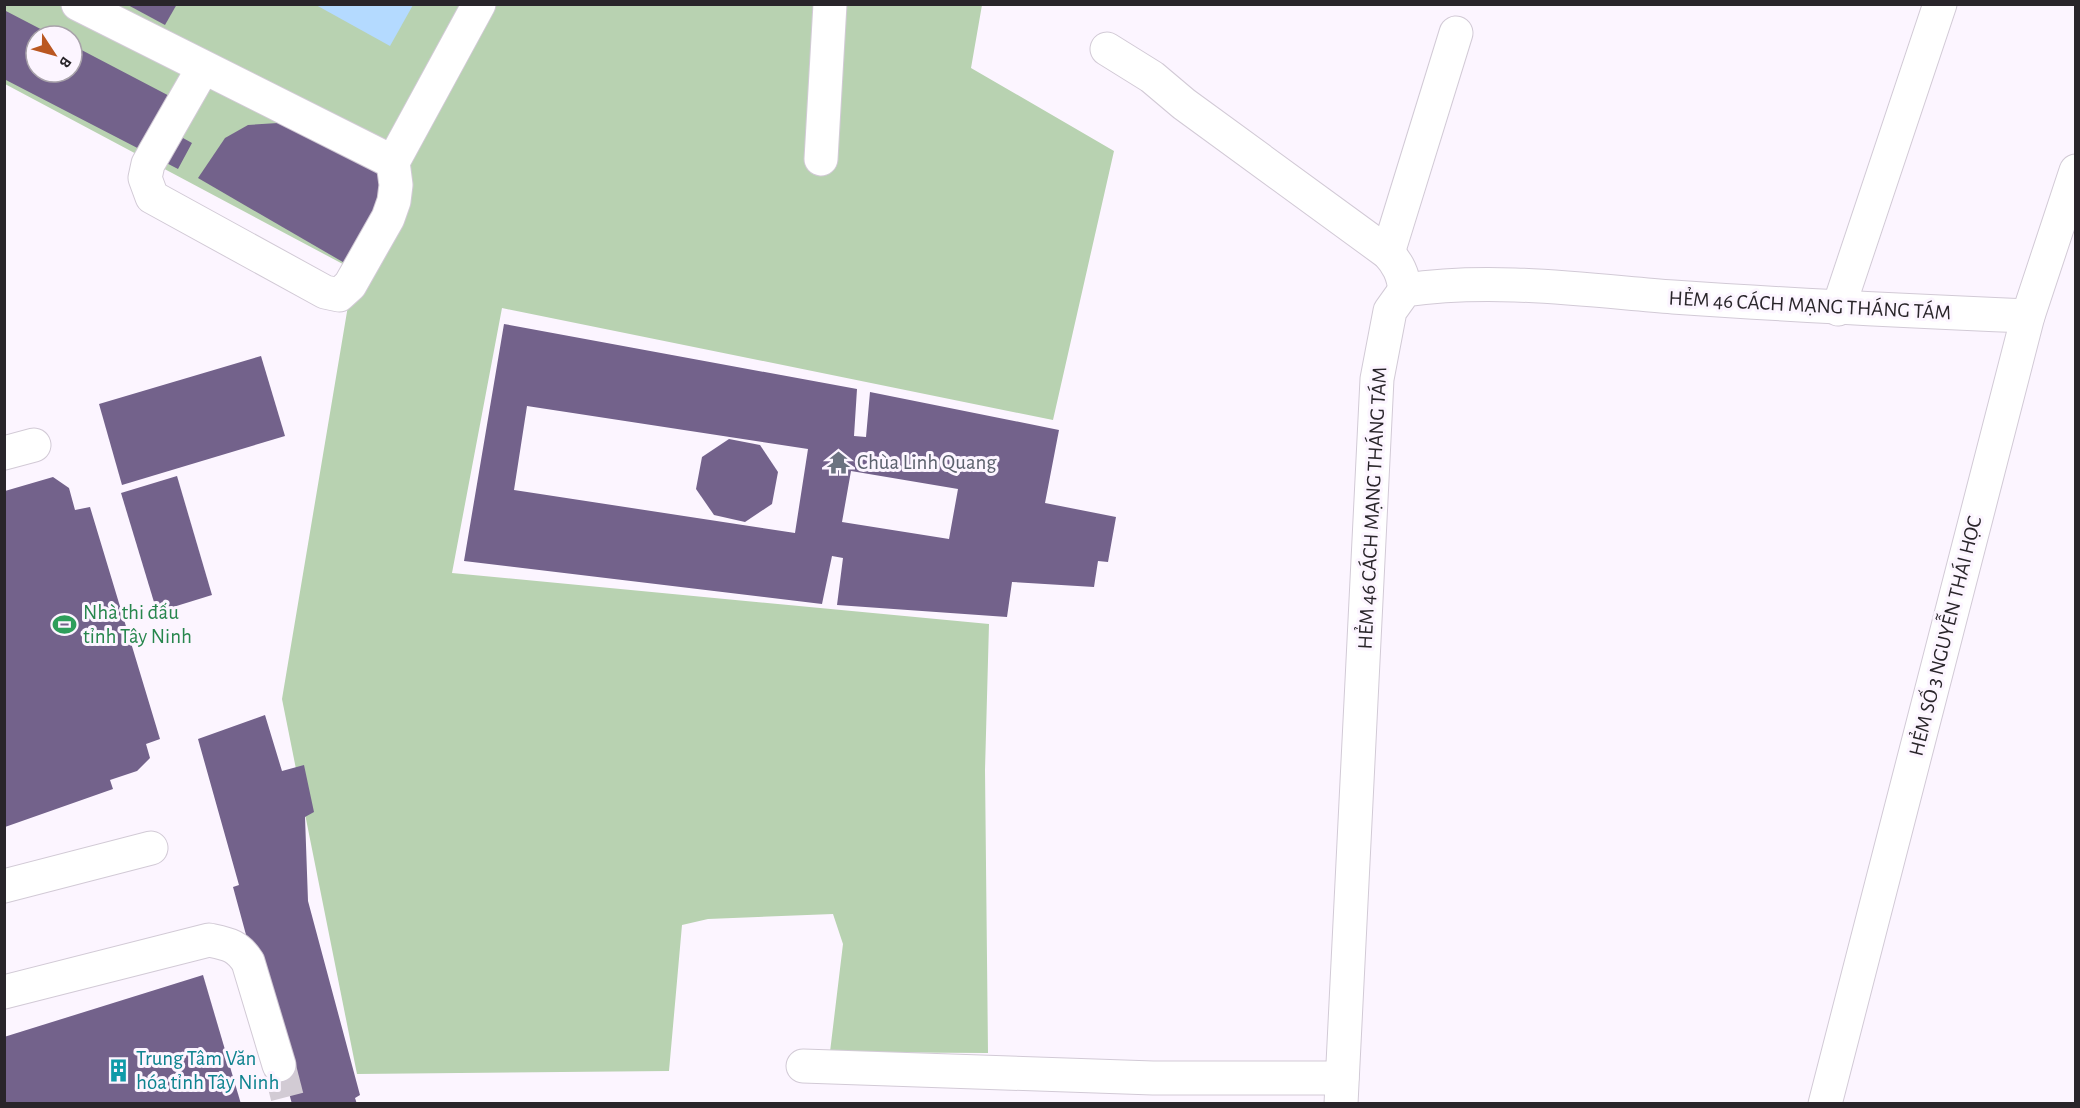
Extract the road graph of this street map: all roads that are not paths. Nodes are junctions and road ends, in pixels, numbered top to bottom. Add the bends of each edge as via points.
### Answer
1 (78, 4) edge
2 (479, 4) edge
3 (830, 4) edge
4 (1940, 4) edge
5 (1456, 33) dead end
6 (1107, 49) dead end
7 (203, 68) junction
8 (821, 159) dead end
9 (393, 162) junction
10 (2076, 171) edge
11 (1388, 253) junction
12 (1406, 290) junction
13 (1838, 309) junction
14 (2028, 316) junction
15 (151, 848) dead end
16 (4, 886) edge
17 (4, 992) edge
18 (279, 1065) tunnel mouth
19 (803, 1066) dead end
20 (1342, 1091) edge
21 (1824, 1104) edge

1 - 7 street
2 - 9 street
3 - 8 street
4 - 13 street
5 - 11 street
6 - 11 street via 1152,76 1184,105
7 - 9 street
7 - 9 street via 148,164 145,178 152,197 325,292 339,295 350,285 388,218 396,185
10 - 14 street, HẺM SỐ 3 NGUYỄN THÁI HỌC
11 - 12 street via 1397,263
12 - 13 street, HẺM 46 CÁCH MẠNG THÁNG TÁM via 1442,284 1527,286
12 - 20 street, HẺM 46 CÁCH MẠNG THÁNG TÁM via 1390,311 1377,379
13 - 14 street, HẺM 46 CÁCH MẠNG THÁNG TÁM
14 - 21 street, HẺM SỐ 3 NGUYỄN THÁI HỌC
15 - 16 street
17 - 18 street via 209,940 228,944 240,950 248,962
19 - 20 street via 1153,1078

